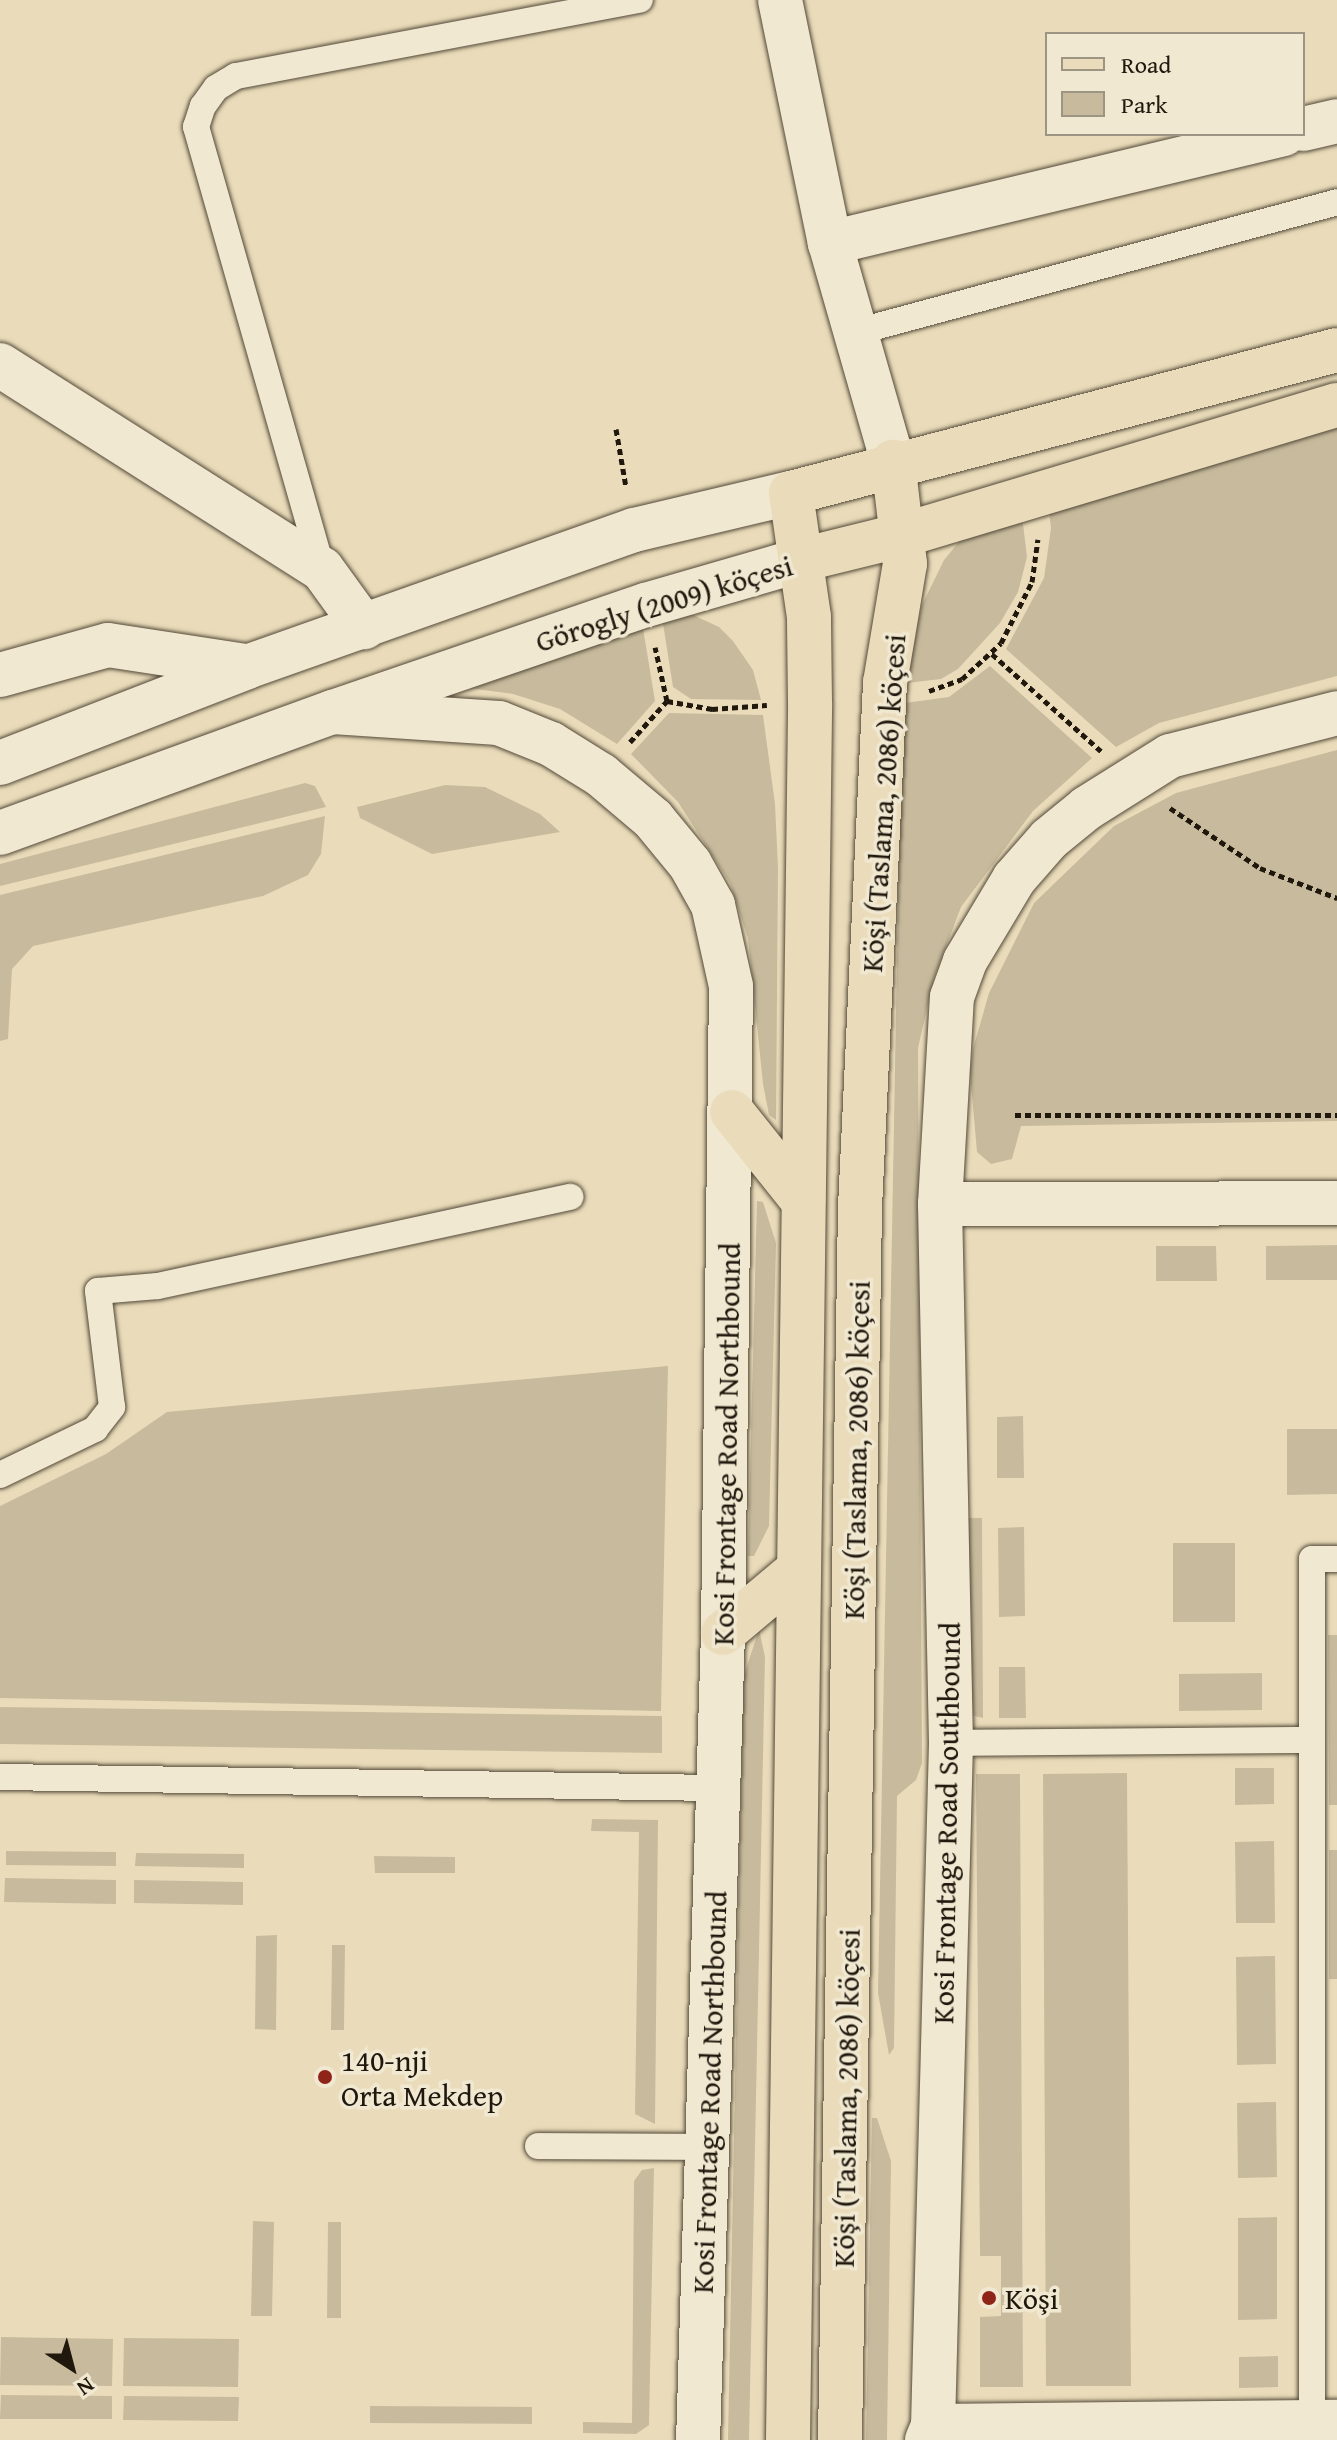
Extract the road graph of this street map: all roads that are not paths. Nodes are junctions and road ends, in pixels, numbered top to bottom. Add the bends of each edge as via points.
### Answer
1 (640, 0) edge
2 (780, 0) edge
3 (1337, 121) edge
4 (1305, 129) edge
5 (1276, 136) edge
6 (1337, 202) edge
7 (830, 243) junction
8 (856, 332) junction
9 (1337, 350) edge
10 (0, 365) edge
11 (1337, 405) edge
12 (893, 462) junction
13 (791, 493) junction
14 (903, 535) junction
15 (801, 560) junction
16 (322, 569) junction
17 (364, 627) junction
18 (247, 667) junction
19 (0, 675) edge
20 (333, 712) junction
21 (1337, 713) edge
22 (0, 763) edge
23 (0, 833) edge
24 (732, 1112) junction
25 (570, 1197) dead end
26 (803, 1201) junction
27 (1337, 1203) edge
28 (940, 1204) junction
29 (0, 1475) edge
30 (1337, 1559) edge
31 (797, 1571) junction
32 (723, 1633) junction
33 (1312, 1740) junction
34 (951, 1743) junction
35 (0, 1777) edge
36 (719, 1788) junction
37 (1324, 2018) edge
38 (538, 2146) dead end
39 (707, 2147) junction
40 (1324, 2422) edge
41 (930, 2433) edge
42 (1239, 2433) edge
43 (698, 2440) edge
44 (788, 2440) edge
45 (840, 2440) edge

1 - 16 lane via 236,76 216,88 203,106 196,127
2 - 7 street
3 - 4 street
5 - 7 street
6 - 8 lane
7 - 8 street
8 - 12 street
9 - 12 main road
10 - 16 street
11 - 14 main road, Görogly (2009) köçesi
12 - 13 main road
12 - 14 main road, Köşi (Taslama, 2086) köçesi
13 - 15 main road, Köşi (Taslama, 2086) köçesi
13 - 17 street via 634,530
14 - 15 main road, Görogly (2009) köçesi
14 - 45 main road, Köşi (Taslama, 2086) köçesi via 905,564 885,695 860,1207
15 - 20 street, Görogly (2009) köçesi via 646,605
15 - 26 main road, Köşi (Taslama, 2086) köçesi via 810,703
16 - 17 street
17 - 18 street
18 - 19 street via 108,645
18 - 22 street
20 - 23 street, Görogly (2009) köçesi
20 - 24 street, Kosi Frontage Road Northbound via 499,723 551,744 653,819 690,864 713,905 731,986
21 - 28 street, Kosi Frontage Road Southbound via 1170,756 1049,839 1014,879 965,961 952,997
24 - 26 main road
24 - 32 street, Kosi Frontage Road Northbound
25 - 29 lane via 158,1286 98,1291 112,1407 95,1429
26 - 31 main road, Köşi (Taslama, 2086) köçesi
27 - 28 street
28 - 34 street, Kosi Frontage Road Southbound
30 - 33 lane via 1312,1559
31 - 32 main road
31 - 44 main road, Köşi (Taslama, 2086) köçesi
32 - 36 street, Kosi Frontage Road Northbound
33 - 34 lane
33 - 37 lane
34 - 41 street, Kosi Frontage Road Southbound
35 - 36 lane
36 - 39 street, Kosi Frontage Road Northbound
37 - 40 lane
38 - 39 lane
39 - 43 street, Kosi Frontage Road Northbound
40 - 42 street
41 - 42 street

